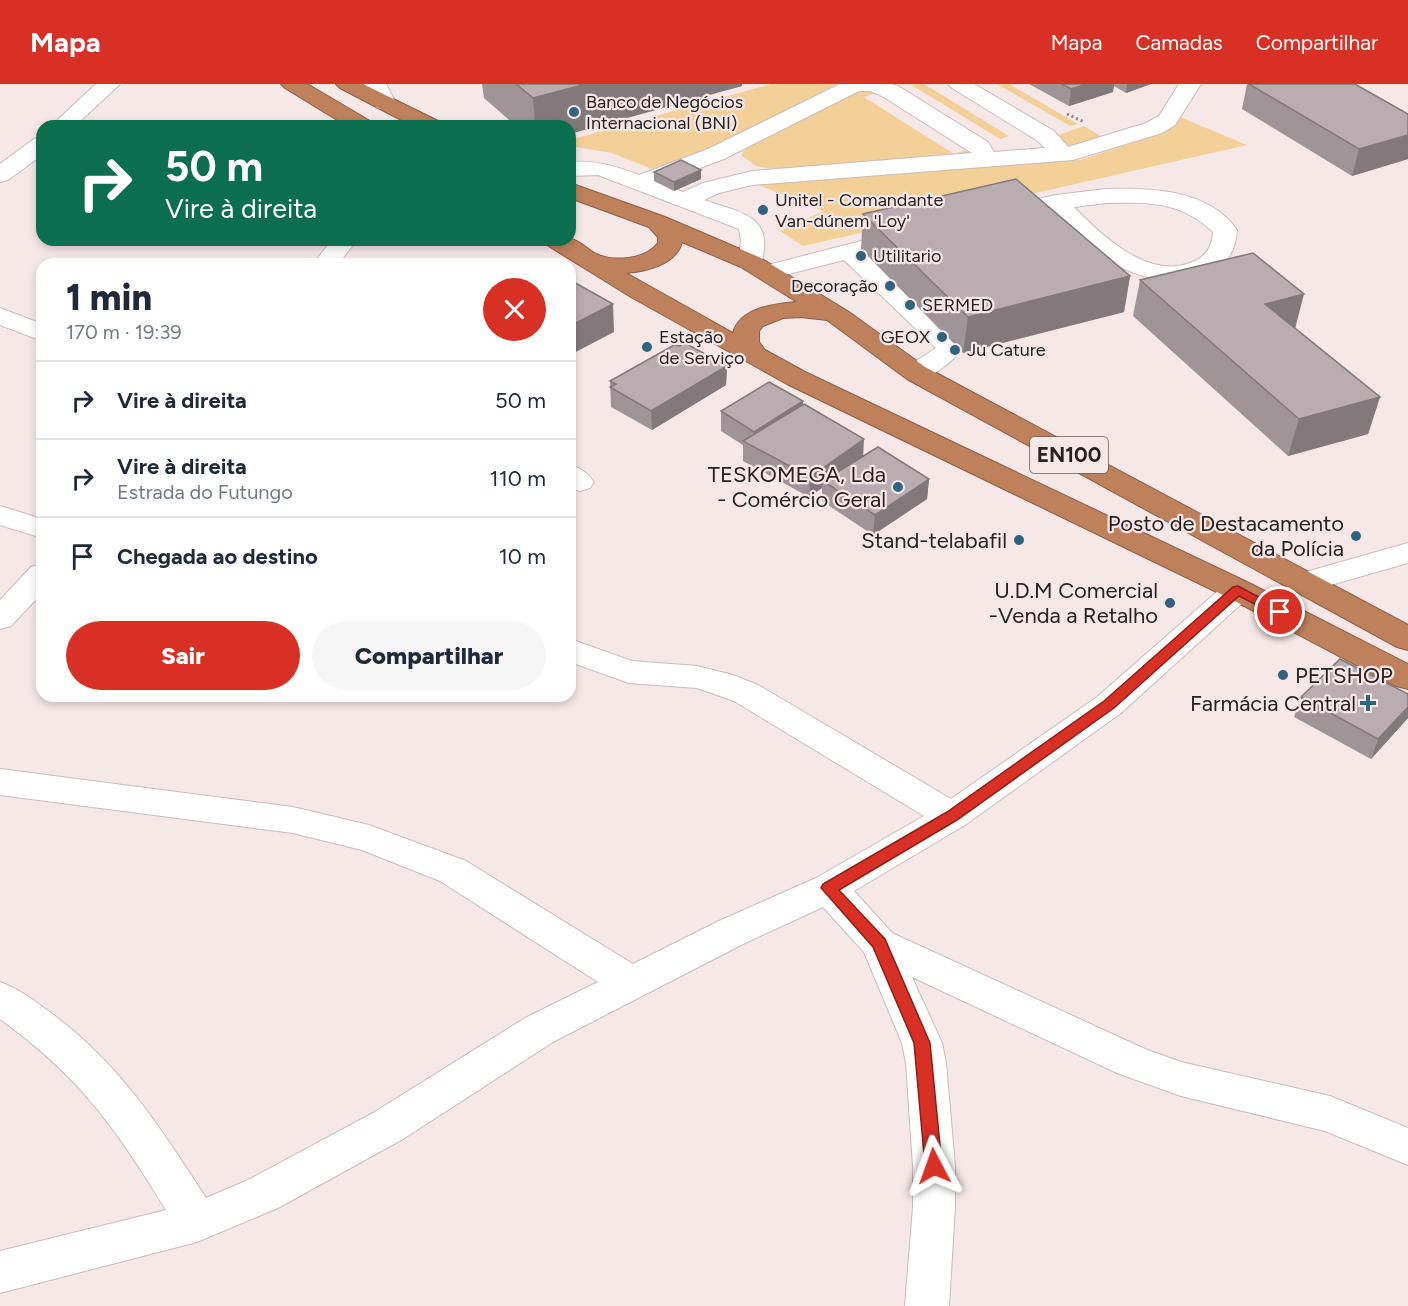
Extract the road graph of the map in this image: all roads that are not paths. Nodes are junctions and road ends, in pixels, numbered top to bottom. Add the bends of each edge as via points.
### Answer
1 (109, 84) edge
2 (292, 84) edge
3 (347, 84) edge
4 (375, 84) edge
5 (959, 84) edge
6 (1190, 84) edge
7 (855, 85) edge
8 (385, 103) junction
9 (69, 120) edge
10 (352, 120) edge
11 (418, 120) edge
12 (731, 146) junction
13 (36, 148) edge
14 (1049, 155) junction
15 (974, 161) junction
16 (678, 168) junction
17 (576, 169) edge
18 (0, 175) edge
19 (778, 175) junction
20 (639, 183) junction
21 (711, 188) junction
22 (576, 192) edge
23 (684, 200) junction
24 (1056, 202) junction
25 (983, 218) edge
26 (657, 222) junction
27 (927, 231) edge
28 (340, 246) edge
29 (566, 246) edge
30 (848, 250) junction
31 (330, 258) edge
32 (587, 258) junction
33 (760, 267) junction
34 (0, 316) edge
35 (840, 317) junction
36 (36, 331) edge
37 (756, 357) junction
38 (915, 373) junction
39 (0, 515) edge
40 (36, 527) edge
41 (1408, 553) edge
42 (36, 580) edge
43 (1306, 582) junction
44 (1238, 590) junction
45 (0, 619) edge
46 (1408, 639) edge
47 (576, 652) edge
48 (1408, 678) edge
49 (0, 782) edge
50 (952, 816) junction
51 (829, 888) junction
52 (879, 944) junction
53 (630, 982) junction
54 (0, 998) edge
55 (1408, 1147) edge
56 (197, 1222) junction
57 (0, 1272) edge
58 (927, 1306) edge

1 - 9 street
2 - 10 highway
3 - 8 highway
4 - 8 street
5 - 14 street via 1046,136 1058,149
6 - 14 street via 1167,120 1154,128 1073,153
7 - 12 street
7 - 15 street via 890,91 981,147 984,156
8 - 11 highway
12 - 16 street
12 - 19 street via 726,155 730,164 750,172
13 - 18 street
14 - 15 street
15 - 19 street
16 - 20 street
16 - 21 street via 711,172 717,180
17 - 20 street via 603,169
19 - 21 street
20 - 23 street
21 - 23 street
22 - 26 highway, EN100
23 - 33 street via 747,224 752,229
24 - 24 street via 1094,240 1146,270 1194,272 1215,261 1225,244 1224,230 1208,214 1170,201 1120,196
24 - 25 street
26 - 32 highway via 672,237 663,254 618,266
26 - 33 highway, EN100
27 - 30 street
28 - 31 street
29 - 32 highway, EN100
30 - 33 street
30 - 38 street via 949,346 948,351
32 - 37 highway, EN100
33 - 35 highway, EN100
34 - 36 street
35 - 37 highway via 807,308 789,308 758,318 745,337 747,347
35 - 38 highway, EN100
37 - 44 highway, EN100
38 - 43 highway, EN100
39 - 40 street
41 - 43 street
42 - 45 street
43 - 46 highway, EN100
44 - 48 highway, EN100
44 - 50 street via 1109,705
47 - 50 street via 629,672 697,677 746,693
49 - 53 street via 293,820 369,838 453,871
50 - 51 street
51 - 52 street
51 - 53 street
52 - 55 street via 1131,1061 1181,1078 1330,1114
52 - 58 street via 922,1043 926,1063 934,1166
53 - 56 street via 539,1030 388,1126 263,1194
54 - 56 street via 44,1029 103,1084 141,1132
56 - 57 street

